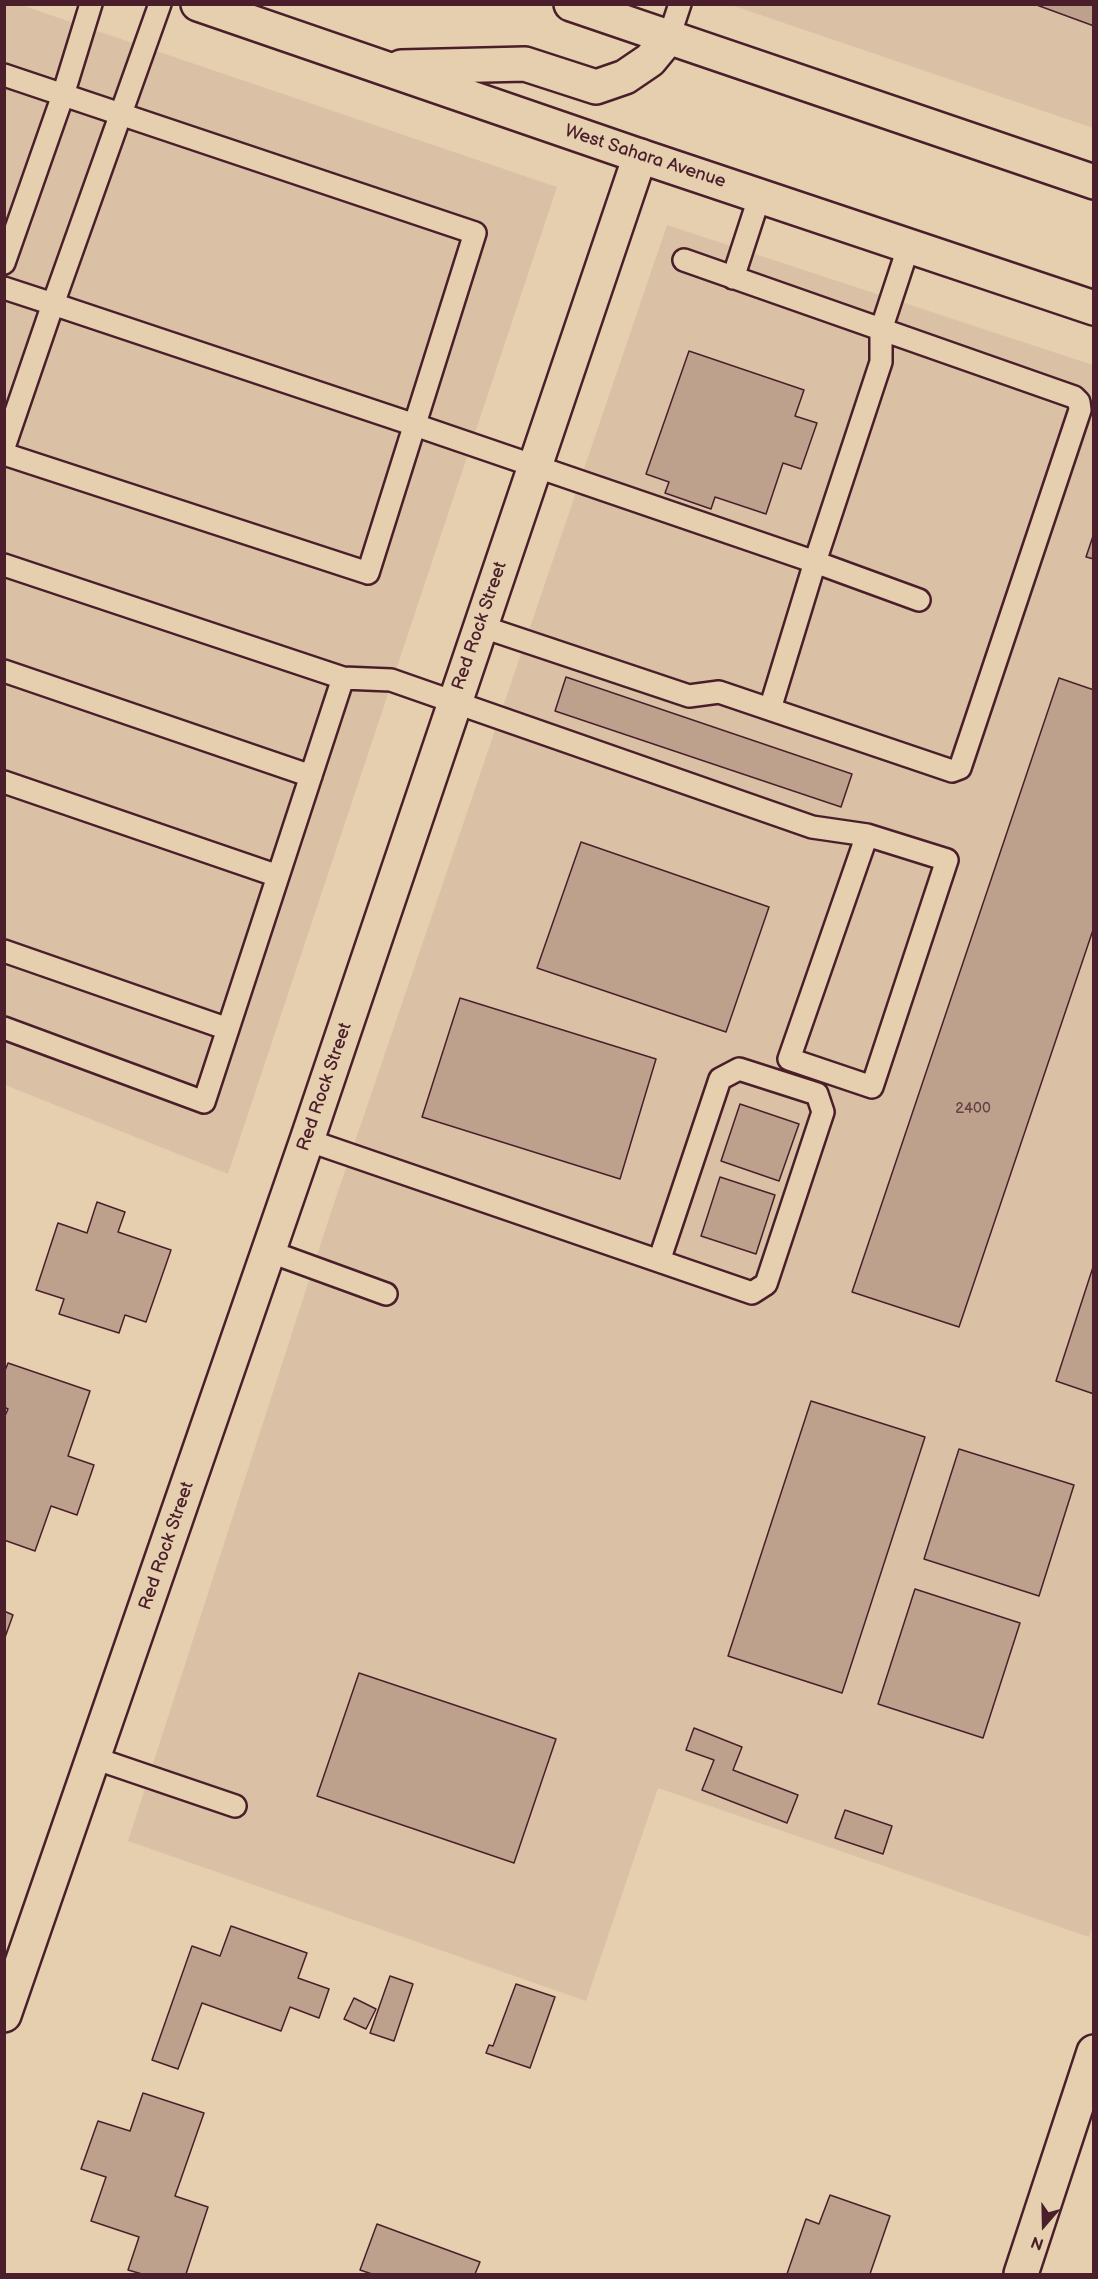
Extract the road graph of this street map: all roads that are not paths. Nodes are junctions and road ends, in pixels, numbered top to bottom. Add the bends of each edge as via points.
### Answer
1 (91, 4) edge
2 (160, 4) edge
3 (198, 4) edge
4 (571, 4) edge
5 (680, 4) edge
6 (669, 37) junction
7 (380, 67) junction
8 (4, 75) edge
9 (63, 94) junction
10 (121, 114) junction
11 (640, 156) junction
12 (1094, 182) edge
13 (760, 195) junction
14 (909, 245) junction
15 (684, 260) dead end
16 (4, 262) edge
17 (733, 278) junction
18 (4, 288) edge
19 (53, 304) junction
20 (1094, 308) edge
21 (881, 330) junction
22 (415, 425) junction
23 (4, 447) edge
24 (4, 454) edge
25 (534, 465) junction
26 (815, 562) junction
27 (4, 565) edge
28 (919, 600) dead end
29 (480, 626) junction
30 (4, 671) edge
31 (343, 678) junction
32 (454, 703) junction
33 (770, 709) junction
34 (311, 776) junction
35 (4, 782) edge
36 (867, 835) junction
37 (278, 876) junction
38 (4, 951) edge
39 (4, 1028) edge
40 (228, 1029) junction
41 (307, 1140) junction
42 (268, 1251) junction
43 (659, 1260) junction
44 (386, 1294) dead end
45 (94, 1758) junction
46 (235, 1806) dead end
47 (4, 2016) edge
48 (1094, 2052) edge
49 (1021, 2274) edge

1 - 9 lane
2 - 10 lane
3 - 7 main road, West Sahara Avenue
4 - 6 main road
5 - 6 lane
6 - 7 main road via 650,60 625,77 596,87 525,64
6 - 12 main road
7 - 11 main road, West Sahara Avenue
8 - 9 lane
9 - 10 lane
9 - 16 lane
10 - 19 lane
10 - 22 lane via 475,233
11 - 13 main road, West Sahara Avenue
11 - 25 main road, Red Rock Street
13 - 14 main road, West Sahara Avenue
13 - 17 lane
14 - 20 main road, West Sahara Avenue
14 - 21 lane
15 - 17 lane
17 - 21 lane
18 - 19 lane
19 - 22 lane
19 - 23 lane
21 - 26 lane via 881,362
21 - 33 lane via 1074,397 1080,410 960,768 952,771
22 - 24 lane via 368,573
22 - 25 lane
25 - 26 lane
25 - 29 main road, Red Rock Street
26 - 28 lane
26 - 33 lane
27 - 31 lane
29 - 32 main road, Red Rock Street
29 - 33 lane via 689,696 718,692
30 - 34 lane
31 - 32 lane via 391,680
31 - 34 lane
32 - 36 lane via 812,828
32 - 41 main road, Red Rock Street
34 - 37 lane
35 - 37 lane
36 - 36 lane via 947,860 872,1087 789,1059
37 - 40 lane
38 - 40 lane
39 - 40 lane via 204,1102
41 - 42 main road, Red Rock Street
41 - 43 lane
42 - 44 lane
42 - 45 main road, Red Rock Street
43 - 43 lane via 752,1293 766,1284 823,1112 817,1094 739,1069 720,1079
45 - 46 lane
45 - 47 main road, Red Rock Street
48 - 49 main road

